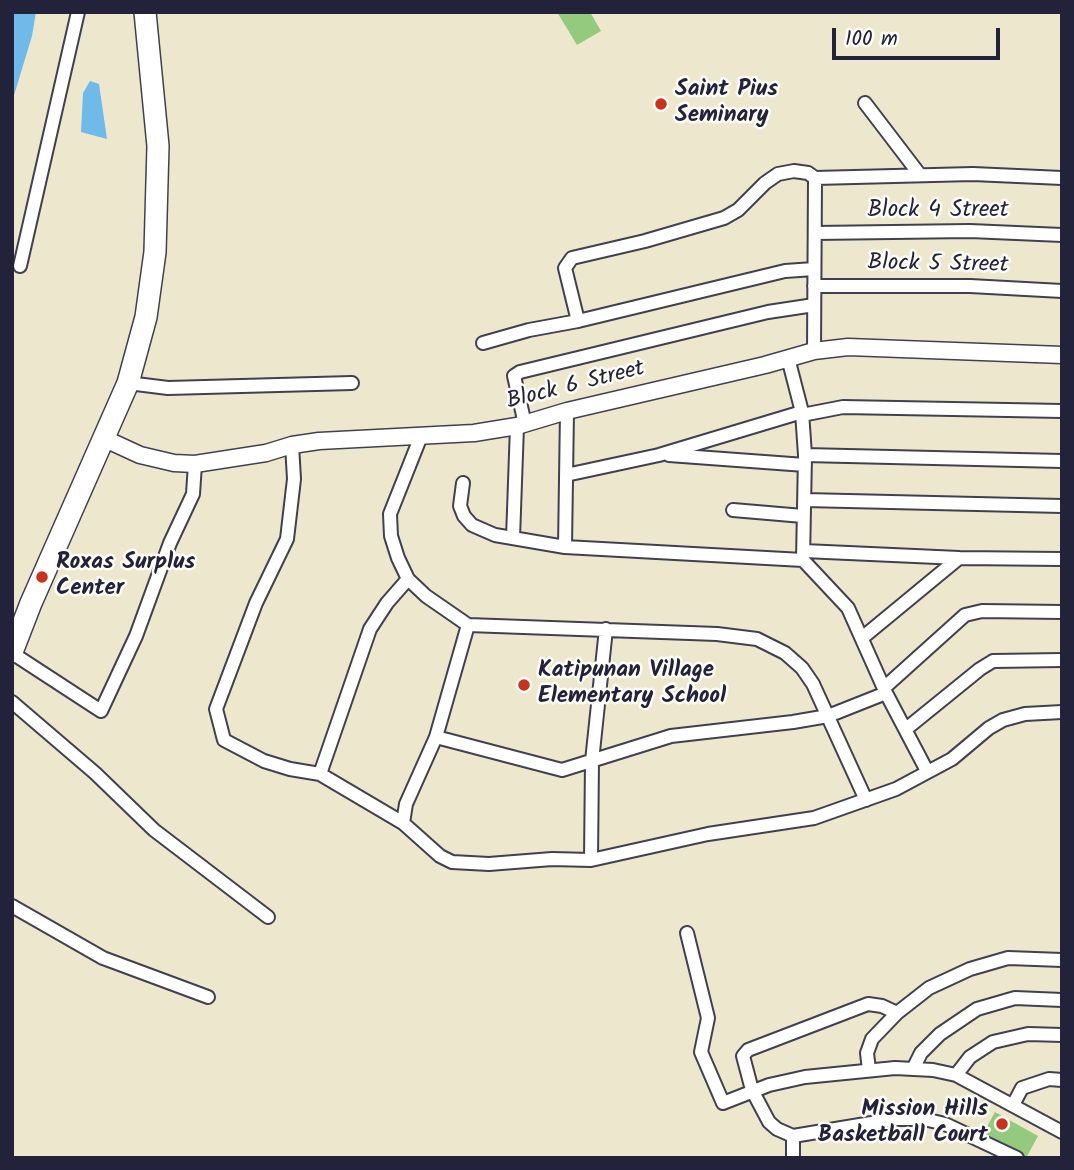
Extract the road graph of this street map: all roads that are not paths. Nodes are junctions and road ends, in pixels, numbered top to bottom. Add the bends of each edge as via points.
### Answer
1 (78, 12) edge
2 (145, 12) edge
3 (865, 103) dead end
4 (920, 175) junction
5 (815, 178) junction
6 (1062, 178) edge
7 (815, 233) junction
8 (1062, 235) edge
9 (20, 266) dead end
10 (814, 269) junction
11 (814, 286) junction
12 (1062, 291) edge
13 (814, 305) junction
14 (578, 321) junction
15 (483, 343) dead end
16 (814, 351) junction
17 (1062, 355) edge
18 (788, 358) junction
19 (128, 383) junction
20 (352, 383) dead end
21 (567, 411) junction
22 (1062, 411) edge
23 (802, 414) junction
24 (521, 425) junction
25 (421, 436) junction
26 (103, 438) junction
27 (292, 445) junction
28 (659, 455) junction
29 (805, 460) junction
30 (1062, 461) edge
31 (195, 464) junction
32 (566, 475) junction
33 (463, 483) dead end
34 (805, 500) junction
35 (1062, 506) edge
36 (733, 510) dead end
37 (803, 516) junction
38 (513, 538) junction
39 (565, 547) junction
40 (804, 556) junction
41 (959, 558) junction
42 (1062, 559) edge
43 (408, 579) junction
44 (1062, 612) edge
45 (468, 625) junction
46 (606, 629) junction
47 (862, 638) junction
48 (12, 653) edge
49 (1062, 660) edge
50 (886, 690) junction
51 (12, 702) edge
52 (1062, 712) edge
53 (828, 716) junction
54 (906, 729) junction
55 (436, 737) junction
56 (592, 761) junction
57 (927, 771) junction
58 (320, 774) junction
59 (866, 800) junction
60 (403, 823) junction
61 (592, 860) junction
62 (12, 906) edge
63 (268, 917) dead end
64 (687, 933) dead end
65 (1062, 960) edge
66 (208, 996) dead end
67 (1062, 1000) edge
68 (897, 1013) junction
69 (1062, 1035) edge
70 (913, 1069) junction
71 (869, 1070) junction
72 (956, 1075) junction
73 (1062, 1080) edge
74 (752, 1090) junction
75 (1013, 1105) junction
76 (1062, 1132) edge
77 (793, 1136) junction
78 (793, 1158) edge
79 (1017, 1158) edge

1 - 9 street
2 - 19 highway via 158,146 155,251 146,317
3 - 4 street
4 - 5 street
4 - 6 street
5 - 7 street
5 - 14 street via 794,171 778,174 723,218 572,258 565,268
7 - 8 street, Block 4 Street
7 - 10 street
10 - 11 street
10 - 14 street via 785,271
11 - 12 street, Block 5 Street
11 - 13 street
13 - 16 street
13 - 24 street via 520,372 514,376
14 - 15 street
16 - 17 street, Block 6 Street via 848,347
16 - 18 street, Block 6 Street
18 - 21 street, Block 6 Street
18 - 23 street
19 - 20 street via 168,388
19 - 26 highway
21 - 24 street, Block 6 Street
21 - 32 street
22 - 23 street via 843,407
23 - 28 street
23 - 29 street
24 - 25 street, Block 6 Street
24 - 38 street
25 - 27 street, Block 6 Street
25 - 43 street via 390,514 391,536
26 - 31 street, Block 6 Street via 140,455
26 - 48 highway
27 - 31 street, Block 6 Street
27 - 58 street via 294,479 287,539 256,603 216,709 223,740 264,761
28 - 29 street
28 - 32 street
29 - 30 street
29 - 34 street
31 - 48 street via 194,494 101,711
32 - 39 street
33 - 38 street via 460,506 472,525
34 - 35 street
34 - 37 street
36 - 37 street
37 - 40 street
38 - 39 street
39 - 40 street
40 - 41 street
40 - 47 street via 848,608
41 - 42 street
41 - 47 street
43 - 45 street
43 - 58 street via 370,629
44 - 50 street via 965,615
45 - 46 street
45 - 55 street
46 - 53 street via 757,639 802,668
46 - 56 street
47 - 50 street
49 - 54 street via 993,661
50 - 53 street
50 - 54 street
51 - 63 street via 154,830
52 - 57 street via 1003,720 952,759
53 - 56 street via 671,736
53 - 59 street
54 - 57 street
55 - 56 street via 562,770
55 - 60 street via 406,804
56 - 61 street
57 - 59 street
58 - 60 street
59 - 61 street via 814,818 708,834
60 - 61 street via 452,862
62 - 66 street via 103,958
64 - 74 street via 708,1018 703,1058 723,1103
65 - 68 street via 1007,958 970,969 929,988
67 - 70 street via 1015,998 977,1009 940,1034
68 - 71 street via 872,1039 867,1052
68 - 74 street via 868,1004 748,1051 743,1056
69 - 72 street via 1028,1034 993,1042 970,1057
70 - 71 street
70 - 72 street
71 - 74 street via 805,1077
72 - 75 street
73 - 75 street via 1049,1079 1022,1088
74 - 77 street via 769,1122
75 - 76 street
77 - 78 street
77 - 79 street via 896,1119 924,1119 945,1124

